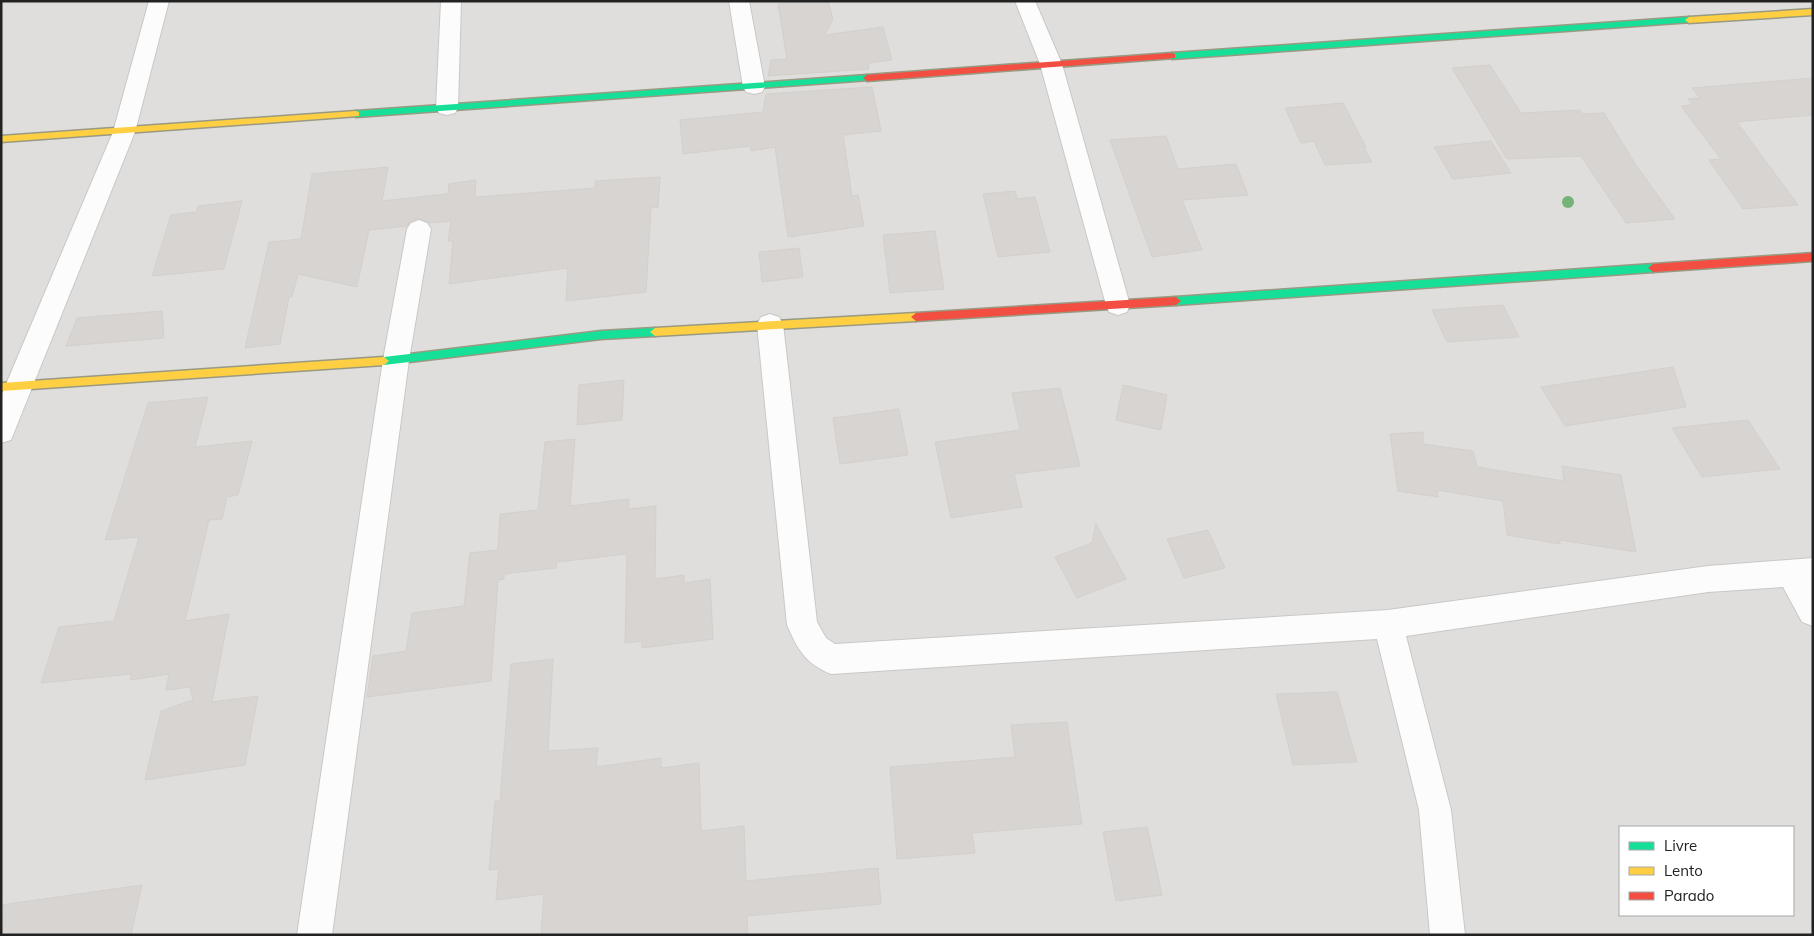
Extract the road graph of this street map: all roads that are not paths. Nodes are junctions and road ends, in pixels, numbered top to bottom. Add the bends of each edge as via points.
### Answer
1 (159, 1) edge
2 (451, 1) edge
3 (739, 1) edge
4 (1025, 1) edge
5 (1813, 12) edge
6 (1051, 64) junction
7 (754, 87) junction
8 (447, 108) junction
9 (124, 132) junction
10 (1, 139) edge
11 (419, 229) dead end
12 (1813, 257) edge
13 (1118, 304) junction
14 (770, 324) junction
15 (396, 360) junction
16 (10, 386) edge
17 (1, 432) edge
18 (1802, 572) edge
19 (1813, 612) edge
20 (1388, 624) junction
21 (314, 935) edge
22 (1448, 935) edge

1 - 9 street
2 - 8 street
3 - 7 street
4 - 6 street
5 - 6 street
6 - 7 street
6 - 13 street
7 - 8 street
8 - 9 street
9 - 10 street
9 - 16 street
11 - 15 street
12 - 13 street
13 - 14 street
14 - 15 street via 601,334
14 - 20 street via 802,625 815,648 831,658
15 - 16 street
15 - 21 street
16 - 17 street
18 - 19 street
18 - 20 street via 1708,578
20 - 22 street via 1435,810

